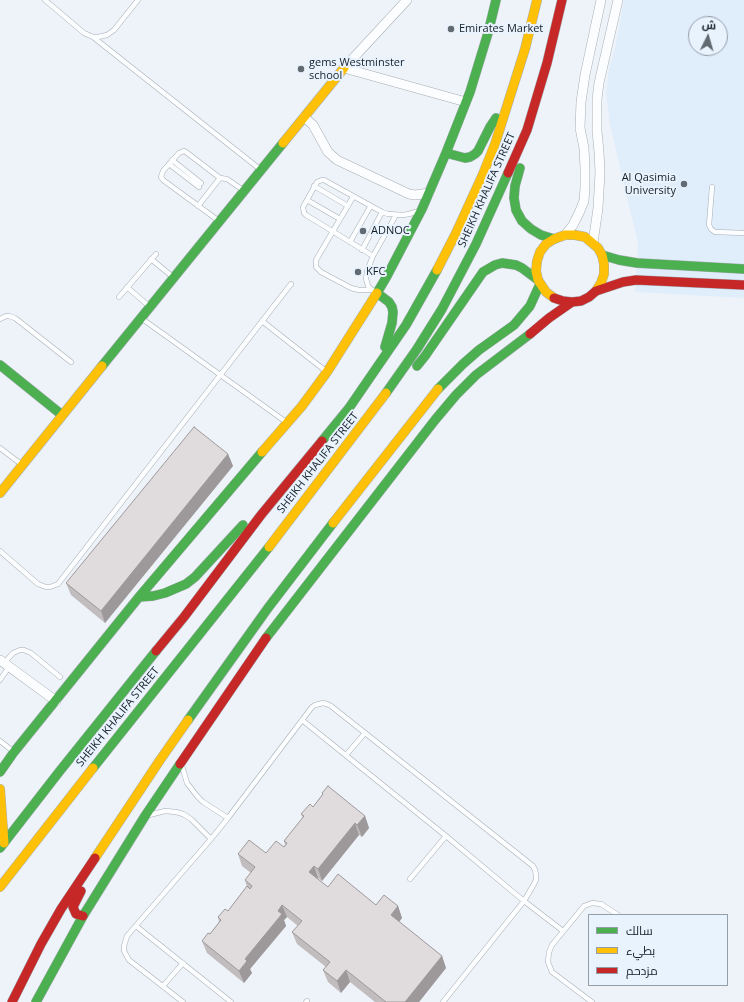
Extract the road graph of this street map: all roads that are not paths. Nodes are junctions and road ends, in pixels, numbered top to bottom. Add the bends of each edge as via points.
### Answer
1 (45, 0) edge
2 (138, 0) edge
3 (407, 0) edge
4 (496, 0) edge
5 (536, 0) edge
6 (562, 0) edge
7 (601, 0) edge
8 (618, 0) edge
9 (93, 37) junction
10 (344, 68) junction
11 (466, 102) junction
12 (506, 109) junction
13 (304, 117) junction
14 (527, 130) junction
15 (446, 153) junction
16 (170, 162) junction
17 (261, 170) junction
18 (220, 178) junction
19 (200, 185) dead end
20 (314, 186) junction
21 (712, 187) dead end
22 (244, 191) junction
23 (429, 193) junction
24 (353, 197) junction
25 (307, 200) junction
26 (198, 206) junction
27 (348, 206) junction
28 (370, 207) junction
29 (422, 209) junction
30 (382, 212) junction
31 (396, 215) junction
32 (340, 219) junction
33 (220, 222) junction
34 (333, 231) junction
35 (744, 233) edge
36 (565, 235) junction
37 (554, 239) junction
38 (350, 242) junction
39 (593, 243) junction
40 (362, 250) junction
41 (156, 254) dead end
42 (602, 255) junction
43 (372, 256) junction
44 (151, 259) junction
45 (744, 269) edge
46 (174, 278) junction
47 (539, 282) junction
48 (291, 284) dead end
49 (744, 285) edge
50 (127, 287) junction
51 (596, 291) junction
52 (375, 292) junction
53 (119, 297) dead end
54 (572, 302) junction
55 (150, 307) junction
56 (141, 318) junction
57 (0, 319) edge
58 (262, 321) junction
59 (71, 362) dead end
60 (0, 365) edge
61 (379, 365) junction
62 (327, 372) junction
63 (221, 374) junction
64 (391, 387) junction
65 (62, 415) junction
66 (288, 423) junction
67 (0, 448) edge
68 (22, 465) junction
69 (0, 493) edge
70 (261, 515) junction
71 (0, 551) edge
72 (139, 596) junction
73 (268, 608) junction
74 (261, 644) junction
75 (4, 663) edge
76 (60, 677) dead end
77 (0, 680) edge
78 (56, 701) junction
79 (302, 720) junction
80 (365, 733) junction
81 (0, 741) edge
82 (14, 752) junction
83 (346, 755) junction
84 (181, 762) junction
85 (0, 772) edge
86 (0, 789) edge
87 (1, 804) edge
88 (145, 816) junction
89 (228, 818) junction
90 (446, 836) junction
91 (211, 839) junction
92 (2, 846) edge
93 (96, 856) junction
94 (410, 879) dead end
95 (0, 887) edge
96 (524, 900) junction
97 (617, 914) edge
98 (83, 916) junction
99 (136, 926) junction
100 (563, 930) junction
101 (183, 963) junction
102 (163, 986) junction
103 (12, 1002) edge
104 (36, 1002) edge
105 (183, 1002) edge
106 (231, 1002) edge
107 (443, 1002) edge
108 (592, 1002) edge

1 - 9 lane via 84,33
2 - 9 lane via 111,33
3 - 10 street
4 - 11 main road via 480,63
5 - 12 main road, SHEIKH KHALIFA STREET via 523,56
6 - 14 main road, SHEIKH KHALIFA STREET
7 - 36 street via 581,102 584,201 580,213
8 - 39 street via 597,99 600,173
9 - 17 lane
10 - 11 street
10 - 13 main road
11 - 15 main road
12 - 15 main road via 493,122 475,154 465,158
12 - 61 main road, SHEIKH KHALIFA STREET via 483,174 456,233 418,305
13 - 17 main road
13 - 23 street via 310,122 328,152 337,160 408,194
14 - 37 main road via 525,154 515,186 516,210 522,221 531,229
14 - 64 main road, SHEIKH KHALIFA STREET via 492,210 459,276 430,329
15 - 23 main road
16 - 18 lane via 179,152 184,151
16 - 19 lane
16 - 26 lane via 162,173 162,179
17 - 22 main road
18 - 22 lane via 227,178
18 - 26 lane
20 - 24 lane via 320,180 324,180
20 - 25 lane
20 - 27 lane
21 - 35 lane via 711,229 715,232
22 - 33 main road
23 - 29 main road
24 - 27 lane
24 - 28 lane
25 - 32 lane
25 - 34 lane via 303,207 304,213
26 - 33 lane
27 - 32 lane
28 - 30 lane
28 - 38 lane
29 - 31 lane
29 - 52 main road via 396,259
30 - 31 lane
30 - 40 lane
31 - 43 lane
32 - 34 lane
33 - 46 main road
34 - 38 lane
34 - 52 lane via 316,260 318,270 352,288
36 - 37 main road
36 - 39 main road via 585,237
37 - 47 main road via 546,244 538,257 536,271
38 - 40 lane
39 - 42 main road
40 - 43 lane
41 - 44 lane
42 - 45 main road via 637,262
42 - 51 main road via 604,274
43 - 52 lane via 366,279 368,286
44 - 46 lane
44 - 50 lane
46 - 55 main road
47 - 54 main road via 554,298
47 - 64 main road via 516,265 502,263 489,268 479,277 418,365
47 - 73 main road via 530,306 514,325 479,350 431,397
48 - 58 lane
49 - 51 main road via 636,280
50 - 53 lane
50 - 55 lane
51 - 54 main road via 581,301
52 - 61 main road via 389,302 394,318
52 - 62 main road
54 - 74 main road via 476,375 456,395
55 - 56 main road
56 - 63 lane
56 - 65 main road
57 - 59 lane via 9,316 15,318
58 - 62 lane
58 - 63 lane
60 - 65 main road
61 - 70 main road, SHEIKH KHALIFA STREET via 349,408
62 - 66 main road
63 - 66 lane
63 - 71 lane via 58,584 50,587 38,584
64 - 95 main road, SHEIKH KHALIFA STREET
65 - 68 main road
66 - 72 main road
67 - 68 lane
68 - 69 main road
70 - 72 main road via 242,526 186,584 154,596
70 - 92 main road, SHEIKH KHALIFA STREET via 184,617
72 - 78 main road
73 - 74 main road via 273,607 275,613
73 - 93 main road via 160,760
74 - 84 main road
75 - 76 lane via 13,653 24,650
75 - 77 lane
75 - 78 street
78 - 82 main road
79 - 80 lane via 312,707 323,703 331,706
79 - 83 lane
79 - 89 lane
80 - 83 lane
80 - 96 lane via 533,866 536,880
81 - 82 lane
82 - 85 main road
83 - 90 lane
84 - 88 main road
84 - 89 lane via 187,783 197,796
86 - 87 main road
87 - 92 main road
88 - 91 lane via 165,811 183,814
88 - 98 main road
89 - 91 lane
90 - 94 lane
90 - 96 lane
91 - 99 lane
93 - 98 main road via 74,904 76,914
93 - 103 main road via 61,909
96 - 100 lane
96 - 107 lane
97 - 100 lane via 602,904 588,904
98 - 104 main road
99 - 101 lane
99 - 102 lane via 125,941 126,956
100 - 108 lane via 550,949 548,957 552,972
101 - 102 lane
101 - 106 lane
102 - 105 lane

